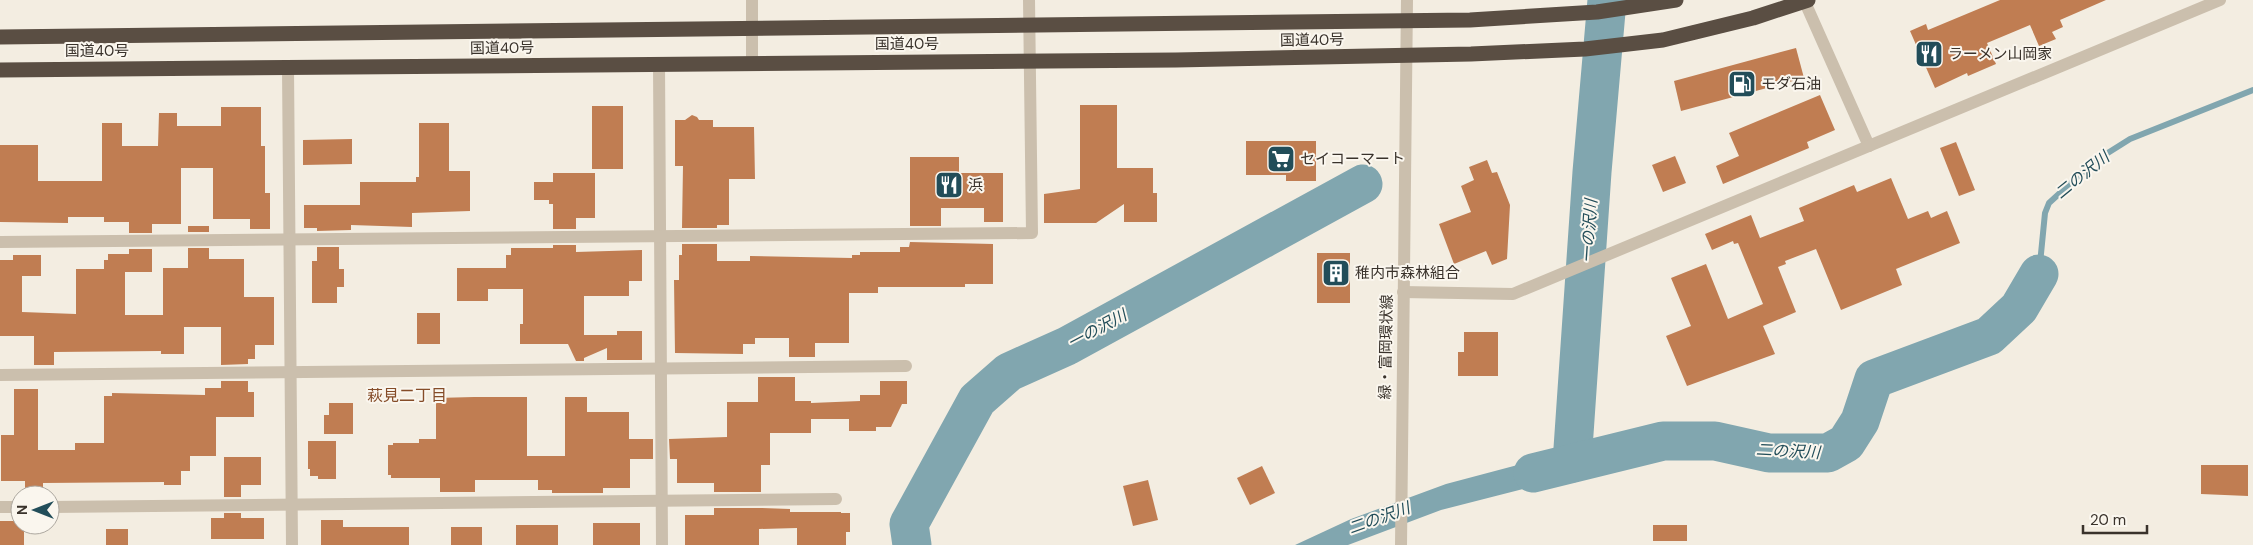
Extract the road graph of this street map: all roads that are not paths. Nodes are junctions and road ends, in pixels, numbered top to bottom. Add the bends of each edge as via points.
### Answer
1 (752, 0) edge
2 (1029, 0) edge
3 (1407, 0) edge
4 (1676, 0) edge
5 (2220, 0) edge
6 (1806, 1) edge
7 (1408, 21) junction
8 (1029, 25) junction
9 (752, 27) junction
10 (0, 37) edge
11 (1408, 55) junction
12 (1030, 60) junction
13 (752, 62) junction
14 (659, 64) junction
15 (288, 68) junction
16 (0, 70) edge
17 (1869, 146) junction
18 (659, 236) junction
19 (288, 239) junction
20 (0, 242) edge
21 (1403, 292) junction
22 (906, 366) dead end
23 (661, 369) junction
24 (290, 372) junction
25 (0, 375) edge
26 (836, 499) dead end
27 (662, 501) junction
28 (291, 505) junction
29 (60, 507) edge
30 (292, 545) edge
31 (662, 545) edge
32 (1401, 545) edge

1 - 9 street
2 - 8 street
3 - 7 street, 緑・富岡環状線
4 - 7 highway, 国道40号 via 1550,16
5 - 17 street
6 - 11 highway, 国道40号 via 1663,40 1550,51
6 - 17 street
7 - 8 highway, 国道40号
7 - 11 street, 緑・富岡環状線
8 - 9 highway, 国道40号
8 - 12 street
9 - 10 highway, 国道40号
9 - 13 street
11 - 12 highway, 国道40号
11 - 21 street, 緑・富岡環状線
12 - 13 highway, 国道40号
12 - 18 street via 1032,233
13 - 14 highway, 国道40号
14 - 15 highway, 国道40号
14 - 18 street
15 - 16 highway, 国道40号
15 - 19 street
17 - 21 street via 1513,294
18 - 19 street
18 - 23 street
19 - 20 street
19 - 24 street
21 - 32 street, 緑・富岡環状線
22 - 23 street
23 - 24 street
23 - 27 street
24 - 25 street
24 - 28 street
26 - 27 street
27 - 28 street
27 - 31 street
28 - 29 street
28 - 30 street

